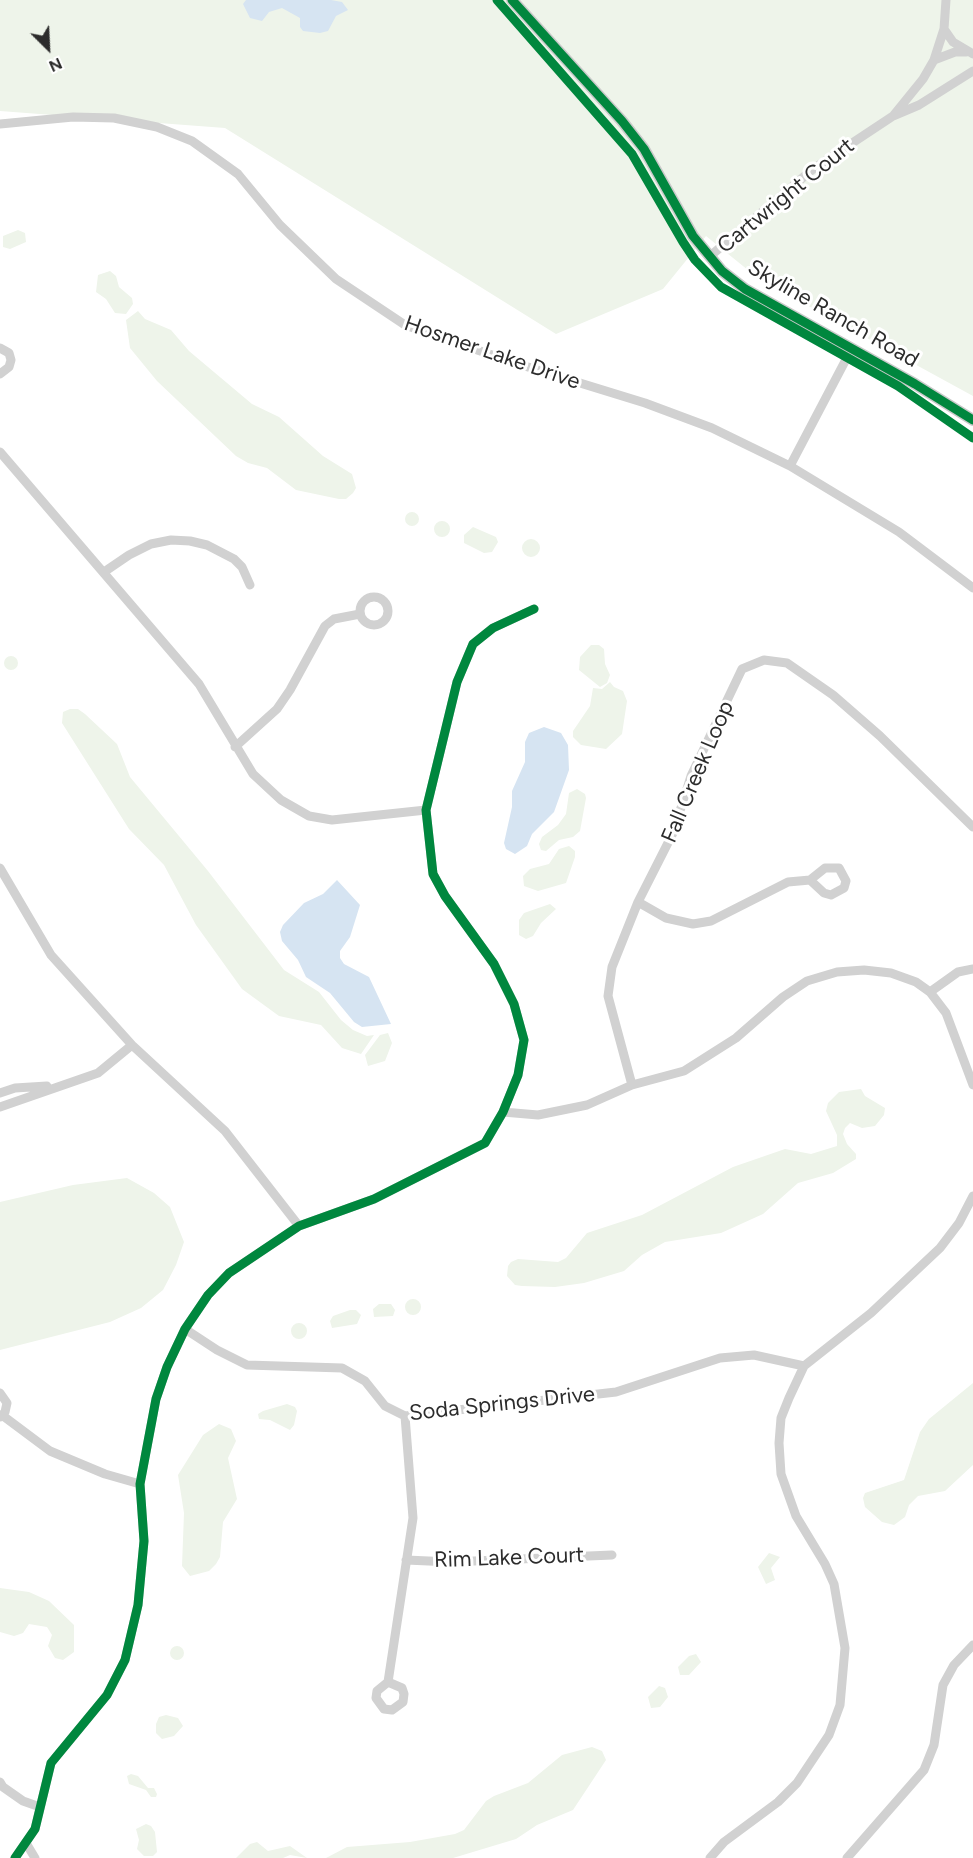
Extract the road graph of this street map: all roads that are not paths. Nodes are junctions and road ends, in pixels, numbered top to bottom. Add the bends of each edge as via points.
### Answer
1 (512, 0) edge
2 (946, 0) edge
3 (944, 29) junction
4 (970, 53) edge
5 (934, 60) junction
6 (973, 71) edge
7 (893, 116) junction
8 (0, 124) edge
9 (709, 257) junction
10 (0, 348) edge
11 (852, 348) junction
12 (0, 374) edge
13 (973, 420) edge
14 (0, 452) edge
15 (790, 466) junction
16 (104, 572) junction
17 (250, 585) dead end
18 (973, 588) edge
19 (534, 609) dead end
20 (360, 614) dead end
21 (235, 747) junction
22 (426, 810) junction
23 (973, 827) edge
24 (0, 868) edge
25 (810, 880) dead end
26 (638, 902) junction
27 (973, 969) edge
28 (930, 992) junction
29 (132, 1045) junction
30 (973, 1085) edge
31 (59, 1086) junction
32 (632, 1086) junction
33 (0, 1093) edge
34 (0, 1107) edge
35 (503, 1112) junction
36 (973, 1196) edge
37 (299, 1226) junction
38 (185, 1329) junction
39 (804, 1366) junction
40 (0, 1392) edge
41 (1, 1416) edge
42 (405, 1416) junction
43 (140, 1484) junction
44 (612, 1555) dead end
45 (406, 1560) junction
46 (973, 1645) edge
47 (388, 1682) dead end
48 (0, 1782) edge
49 (40, 1807) junction
50 (26, 1843) junction
51 (15, 1858) edge
52 (35, 1858) edge
53 (710, 1858) edge
54 (847, 1858) edge

1 - 9 street, Skyline Ranch Road via 637,140
2 - 3 street, Cartwright Court
3 - 4 street via 953,42
3 - 5 street, Cartwright Court
4 - 5 street via 955,52
5 - 7 street, Cartwright Court
6 - 7 street, Cartwright Court via 919,105
7 - 9 street, Cartwright Court via 813,169
8 - 15 street, Hosmer Lake Drive via 114,117 157,126 192,141 238,174 280,225 336,279 405,325 645,403 712,428
9 - 11 street, Skyline Ranch Road via 745,289
10 - 12 street via 9,353 11,360
11 - 13 street, Skyline Ranch Road
11 - 15 street
14 - 16 street
15 - 18 street, Hosmer Lake Drive via 899,532
16 - 17 street via 150,544 190,541 234,559
16 - 21 street via 199,684
19 - 22 street via 494,628 473,644 457,682
20 - 21 street via 334,619 325,626 277,710
21 - 22 street via 253,774 281,800 309,816 332,820
22 - 35 street via 434,874 445,896 494,964 514,1004 524,1040 518,1075
23 - 26 street, Fall Creek Loop via 833,695 787,663 764,660 742,669 691,776 673,833
24 - 29 street via 51,955
25 - 26 street via 788,882 711,921 693,924 666,918
26 - 32 street, Fall Creek Loop via 612,967 608,996
27 - 28 street via 958,972
28 - 30 street via 946,1013
28 - 32 street via 891,973 864,970 837,972 807,981 736,1038 684,1071
29 - 31 street via 98,1073
29 - 37 street via 225,1131
31 - 33 street via 15,1088
31 - 34 street
32 - 35 street via 587,1105 538,1115
35 - 37 street via 485,1143 374,1199
36 - 39 street via 959,1223 939,1248 871,1313
37 - 38 street via 229,1274 208,1295
38 - 42 street, Soda Springs Drive via 247,1365 342,1368 365,1381 385,1406
38 - 43 street via 156,1399
39 - 42 street, Soda Springs Drive via 754,1355 720,1358 616,1392
39 - 53 street via 781,1418 782,1474 796,1516 834,1584 845,1648 840,1705 829,1735 797,1783
40 - 41 street via 7,1403
41 - 43 street via 50,1451
42 - 45 street via 413,1518
43 - 49 street via 144,1541 138,1605 125,1660 107,1695 51,1763
44 - 45 street, Rim Lake Court via 451,1562
45 - 47 street
46 - 54 street via 954,1665 943,1685 934,1745 924,1770
48 - 49 street via 23,1801
49 - 50 street via 35,1829
50 - 51 street
50 - 52 street

